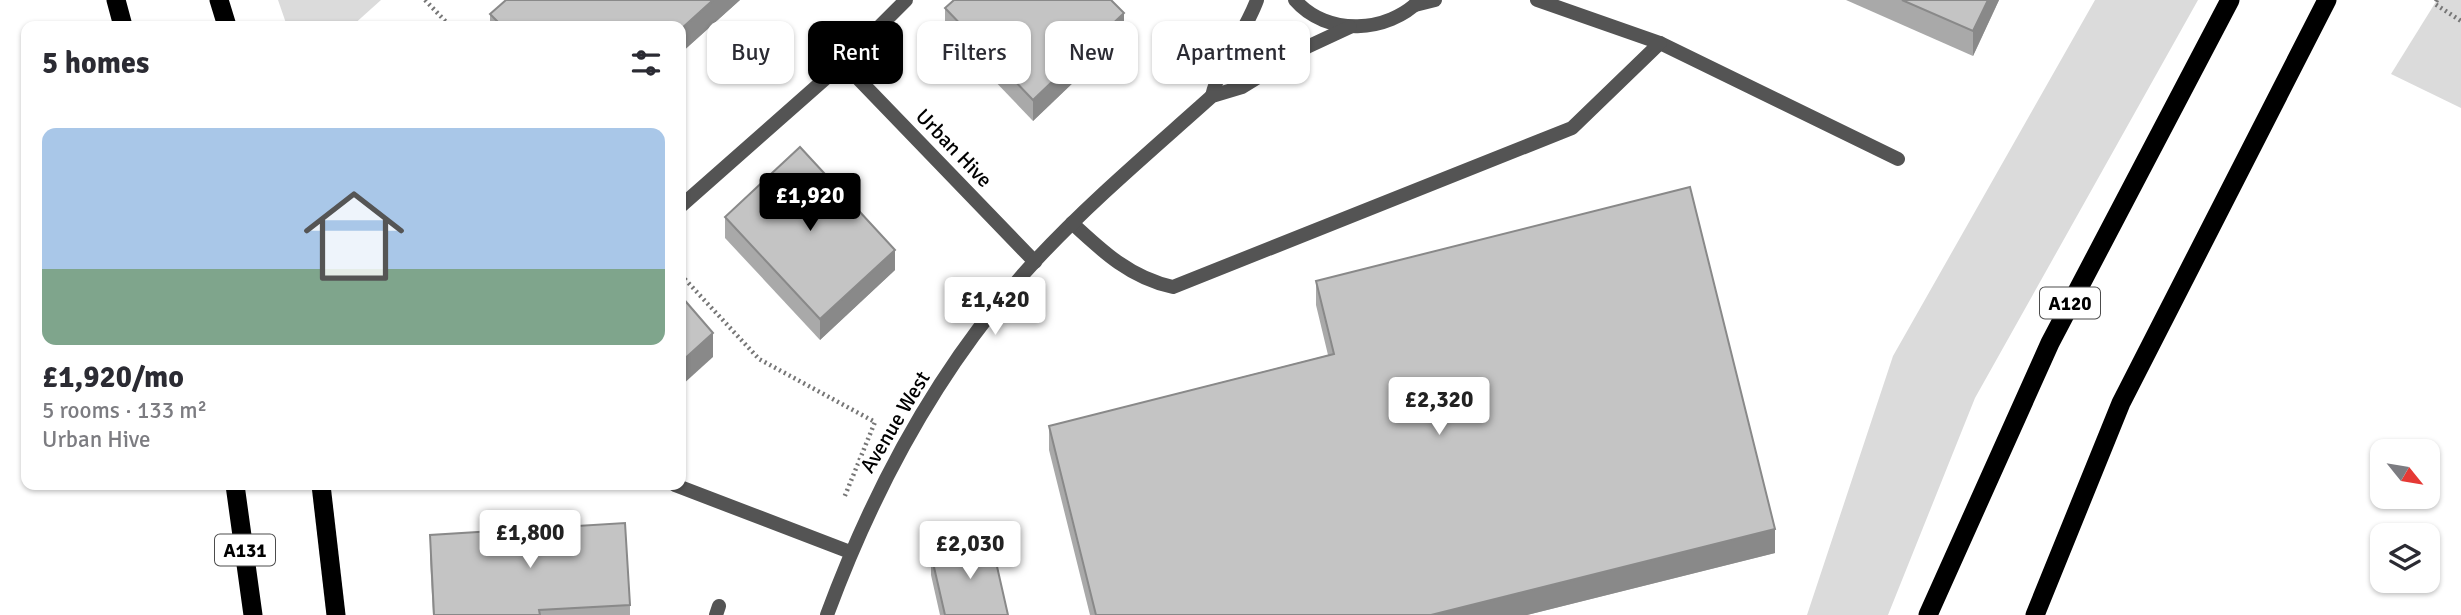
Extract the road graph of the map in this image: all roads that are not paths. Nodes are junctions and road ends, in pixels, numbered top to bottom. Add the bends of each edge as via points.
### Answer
1 (116, 0) edge
2 (219, 0) edge
3 (906, 0) edge
4 (1257, 0) edge
5 (1295, 0) edge
6 (1435, 0) edge
7 (1537, 0) edge
8 (2230, 0) edge
9 (2326, 0) edge
10 (1418, 3) edge
11 (122, 21) edge
12 (225, 21) edge
13 (885, 21) edge
14 (1350, 27) junction
15 (1660, 43) junction
16 (820, 84) edge
17 (862, 84) edge
18 (1212, 96) junction
19 (1898, 159) dead end
20 (686, 202) edge
21 (1072, 223) junction
22 (1035, 262) junction
23 (686, 489) edge
24 (236, 490) edge
25 (322, 490) edge
26 (850, 552) junction
27 (253, 615) edge
28 (336, 615) edge
29 (827, 615) edge
30 (1928, 615) edge
31 (2035, 615) edge

1 - 11 highway
2 - 12 highway
3 - 13 street
4 - 18 street, Avenue West via 1217,77
5 - 14 street via 1324,20
6 - 10 street
7 - 15 street
8 - 30 highway, A120 via 2050,343
9 - 31 highway via 2120,402
10 - 14 street via 1396,18
14 - 18 street, Avenue West via 1242,87
15 - 19 street
15 - 21 street via 1572,128 1173,287 1149,282 1126,269
16 - 20 street
17 - 22 street, Urban Hive
18 - 21 street, Avenue West
21 - 22 street, Avenue West
22 - 26 street, Avenue West via 988,316 936,392 881,486
23 - 26 street
24 - 27 highway, A131
25 - 28 highway
26 - 29 street, Avenue West

